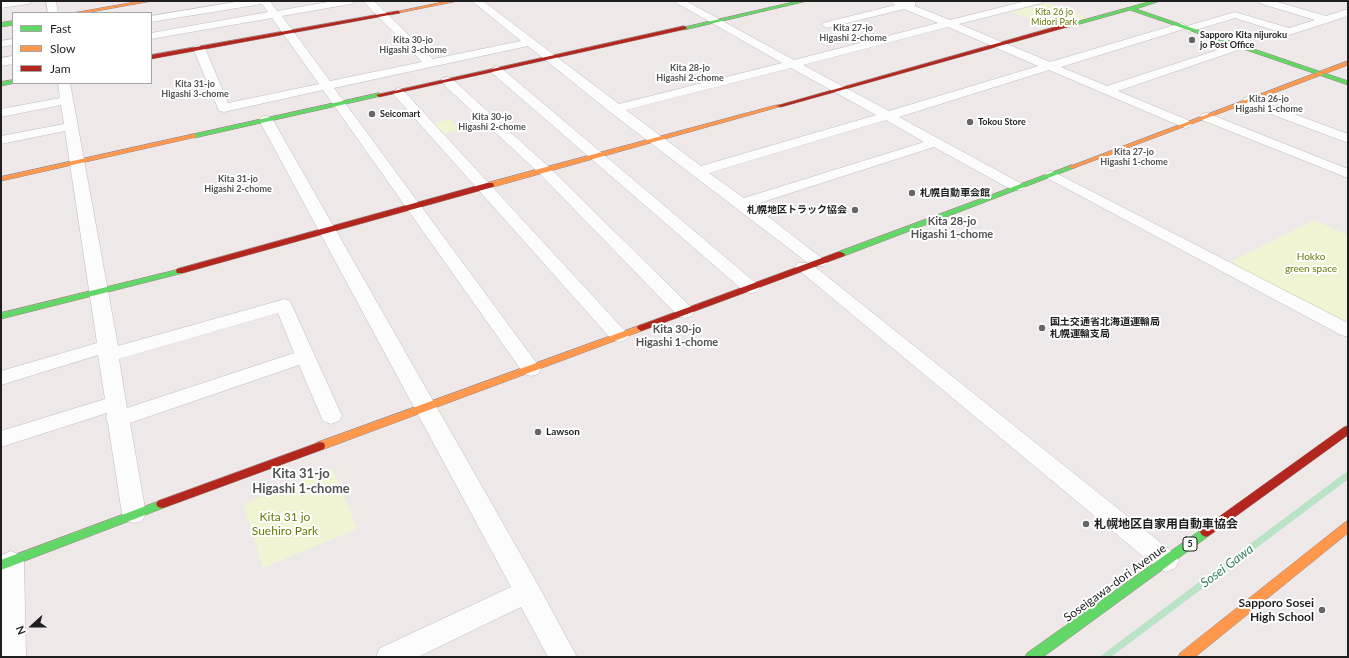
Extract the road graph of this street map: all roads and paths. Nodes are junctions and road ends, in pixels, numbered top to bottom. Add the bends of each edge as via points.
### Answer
1 (28, 1) edge
2 (51, 1) edge
3 (150, 1) edge
4 (260, 1) edge
5 (265, 1) edge
6 (351, 1) edge
7 (368, 1) edge
8 (456, 1) edge
9 (477, 1) edge
10 (678, 1) edge
11 (805, 1) edge
12 (925, 1) edge
13 (1038, 1) edge
14 (1158, 1) edge
15 (1263, 1) edge
16 (900, 3) edge
17 (1113, 3) dead end
18 (1, 5) edge
19 (1346, 6) edge
20 (1131, 8) junction
21 (53, 12) edge
22 (82, 12) edge
23 (274, 14) junction
24 (382, 15) junction
25 (152, 19) edge
26 (1324, 19) junction
27 (715, 21) junction
28 (12, 23) edge
29 (949, 24) junction
30 (1, 25) edge
31 (827, 25) dead end
32 (1185, 27) junction
33 (287, 32) junction
34 (152, 36) edge
35 (12, 42) edge
36 (530, 42) junction
37 (1, 44) edge
38 (1000, 45) junction
39 (1240, 46) junction
40 (198, 48) junction
41 (152, 57) edge
42 (550, 58) junction
43 (12, 60) edge
44 (1, 62) edge
45 (1348, 63) edge
46 (431, 64) junction
47 (793, 64) junction
48 (1049, 66) junction
49 (496, 70) junction
50 (1320, 73) junction
51 (447, 81) junction
52 (12, 82) edge
53 (1348, 83) edge
54 (1, 84) edge
55 (326, 85) junction
56 (839, 89) junction
57 (66, 91) edge
58 (1106, 91) junction
59 (398, 92) junction
60 (1249, 101) junction
61 (339, 104) junction
62 (615, 109) junction
63 (1, 113) edge
64 (886, 116) junction
65 (1207, 117) junction
66 (266, 120) junction
67 (1186, 124) junction
68 (72, 126) junction
69 (658, 139) junction
70 (1348, 139) edge
71 (1, 140) edge
72 (934, 143) junction
73 (596, 157) junction
74 (78, 162) junction
75 (545, 171) junction
76 (699, 171) junction
77 (1348, 174) edge
78 (1052, 175) junction
79 (1, 179) edge
80 (484, 187) junction
81 (1017, 188) junction
82 (742, 204) junction
83 (415, 206) junction
84 (329, 230) junction
85 (811, 265) junction
86 (751, 288) junction
87 (99, 291) junction
88 (685, 312) junction
89 (1, 316) edge
90 (1348, 331) edge
91 (619, 336) junction
92 (108, 351) junction
93 (305, 356) junction
94 (531, 369) junction
95 (1, 378) edge
96 (426, 408) junction
97 (117, 411) junction
98 (331, 416) dead end
99 (1348, 430) edge
100 (1, 439) edge
101 (134, 514) junction
102 (1348, 526) edge
103 (1166, 561) junction
104 (6, 564) edge
105 (528, 591) junction
106 (12, 657) edge
107 (390, 657) edge
108 (563, 657) edge
109 (1032, 657) edge
110 (1185, 657) edge

1 - 18 street
2 - 21 street
3 - 22 main road
4 - 25 street
5 - 23 street
6 - 23 street
7 - 24 street
8 - 24 main road
9 - 36 street
10 - 27 street
11 - 27 main road
12 - 16 street
13 - 29 street
14 - 20 main road
15 - 26 street
16 - 29 street
16 - 31 street
17 - 20 main road
19 - 26 street
20 - 32 main road
20 - 38 main road
23 - 33 street
23 - 34 street
24 - 33 main road
24 - 46 street
26 - 32 street via 1289,32 1235,15
27 - 42 main road
27 - 47 street
28 - 30 main road
29 - 38 street
29 - 47 street
32 - 39 main road
32 - 48 street
33 - 40 main road
33 - 55 street
35 - 37 street
36 - 42 street
36 - 46 street
38 - 48 street
38 - 56 main road
39 - 50 main road
39 - 58 street
40 - 41 main road
40 - 55 street via 224,108
42 - 49 main road
42 - 62 street
43 - 44 street
45 - 50 main road
46 - 55 street
47 - 56 street
47 - 62 street
48 - 58 street
48 - 64 street
49 - 51 main road
49 - 73 street
50 - 53 main road
50 - 60 main road
51 - 59 main road
51 - 75 street
52 - 54 main road
55 - 61 street
56 - 64 street
56 - 69 main road
57 - 63 street
57 - 68 street
58 - 67 street
59 - 61 main road
59 - 80 street
60 - 65 main road
60 - 70 street
61 - 66 main road
61 - 83 street
62 - 69 street
64 - 72 street
64 - 76 street
65 - 67 main road
65 - 77 street
66 - 74 main road
66 - 84 street
67 - 78 main road
68 - 71 street
68 - 74 street
69 - 73 main road
69 - 76 street
72 - 81 street
72 - 82 street
73 - 75 main road
73 - 86 street
74 - 79 main road
74 - 87 street
75 - 80 main road
75 - 88 street
76 - 82 street
78 - 81 main road
78 - 90 street
80 - 83 main road
80 - 91 street
81 - 85 main road
82 - 85 street
83 - 84 main road
83 - 94 street
84 - 87 main road
84 - 96 street
85 - 86 main road
85 - 103 street
86 - 88 main road
87 - 89 main road
87 - 92 street
88 - 91 main road
91 - 94 main road
92 - 93 street via 284,305
92 - 95 street
92 - 97 street
93 - 97 street
93 - 98 street
94 - 96 main road
96 - 101 main road
96 - 105 street
97 - 100 street
97 - 101 street
99 - 103 main road, Soseigawa-dori Avenue / 5
101 - 104 main road
102 - 110 main road
103 - 109 main road, Soseigawa-dori Avenue / 5
104 - 106 street
105 - 107 street
105 - 108 street

